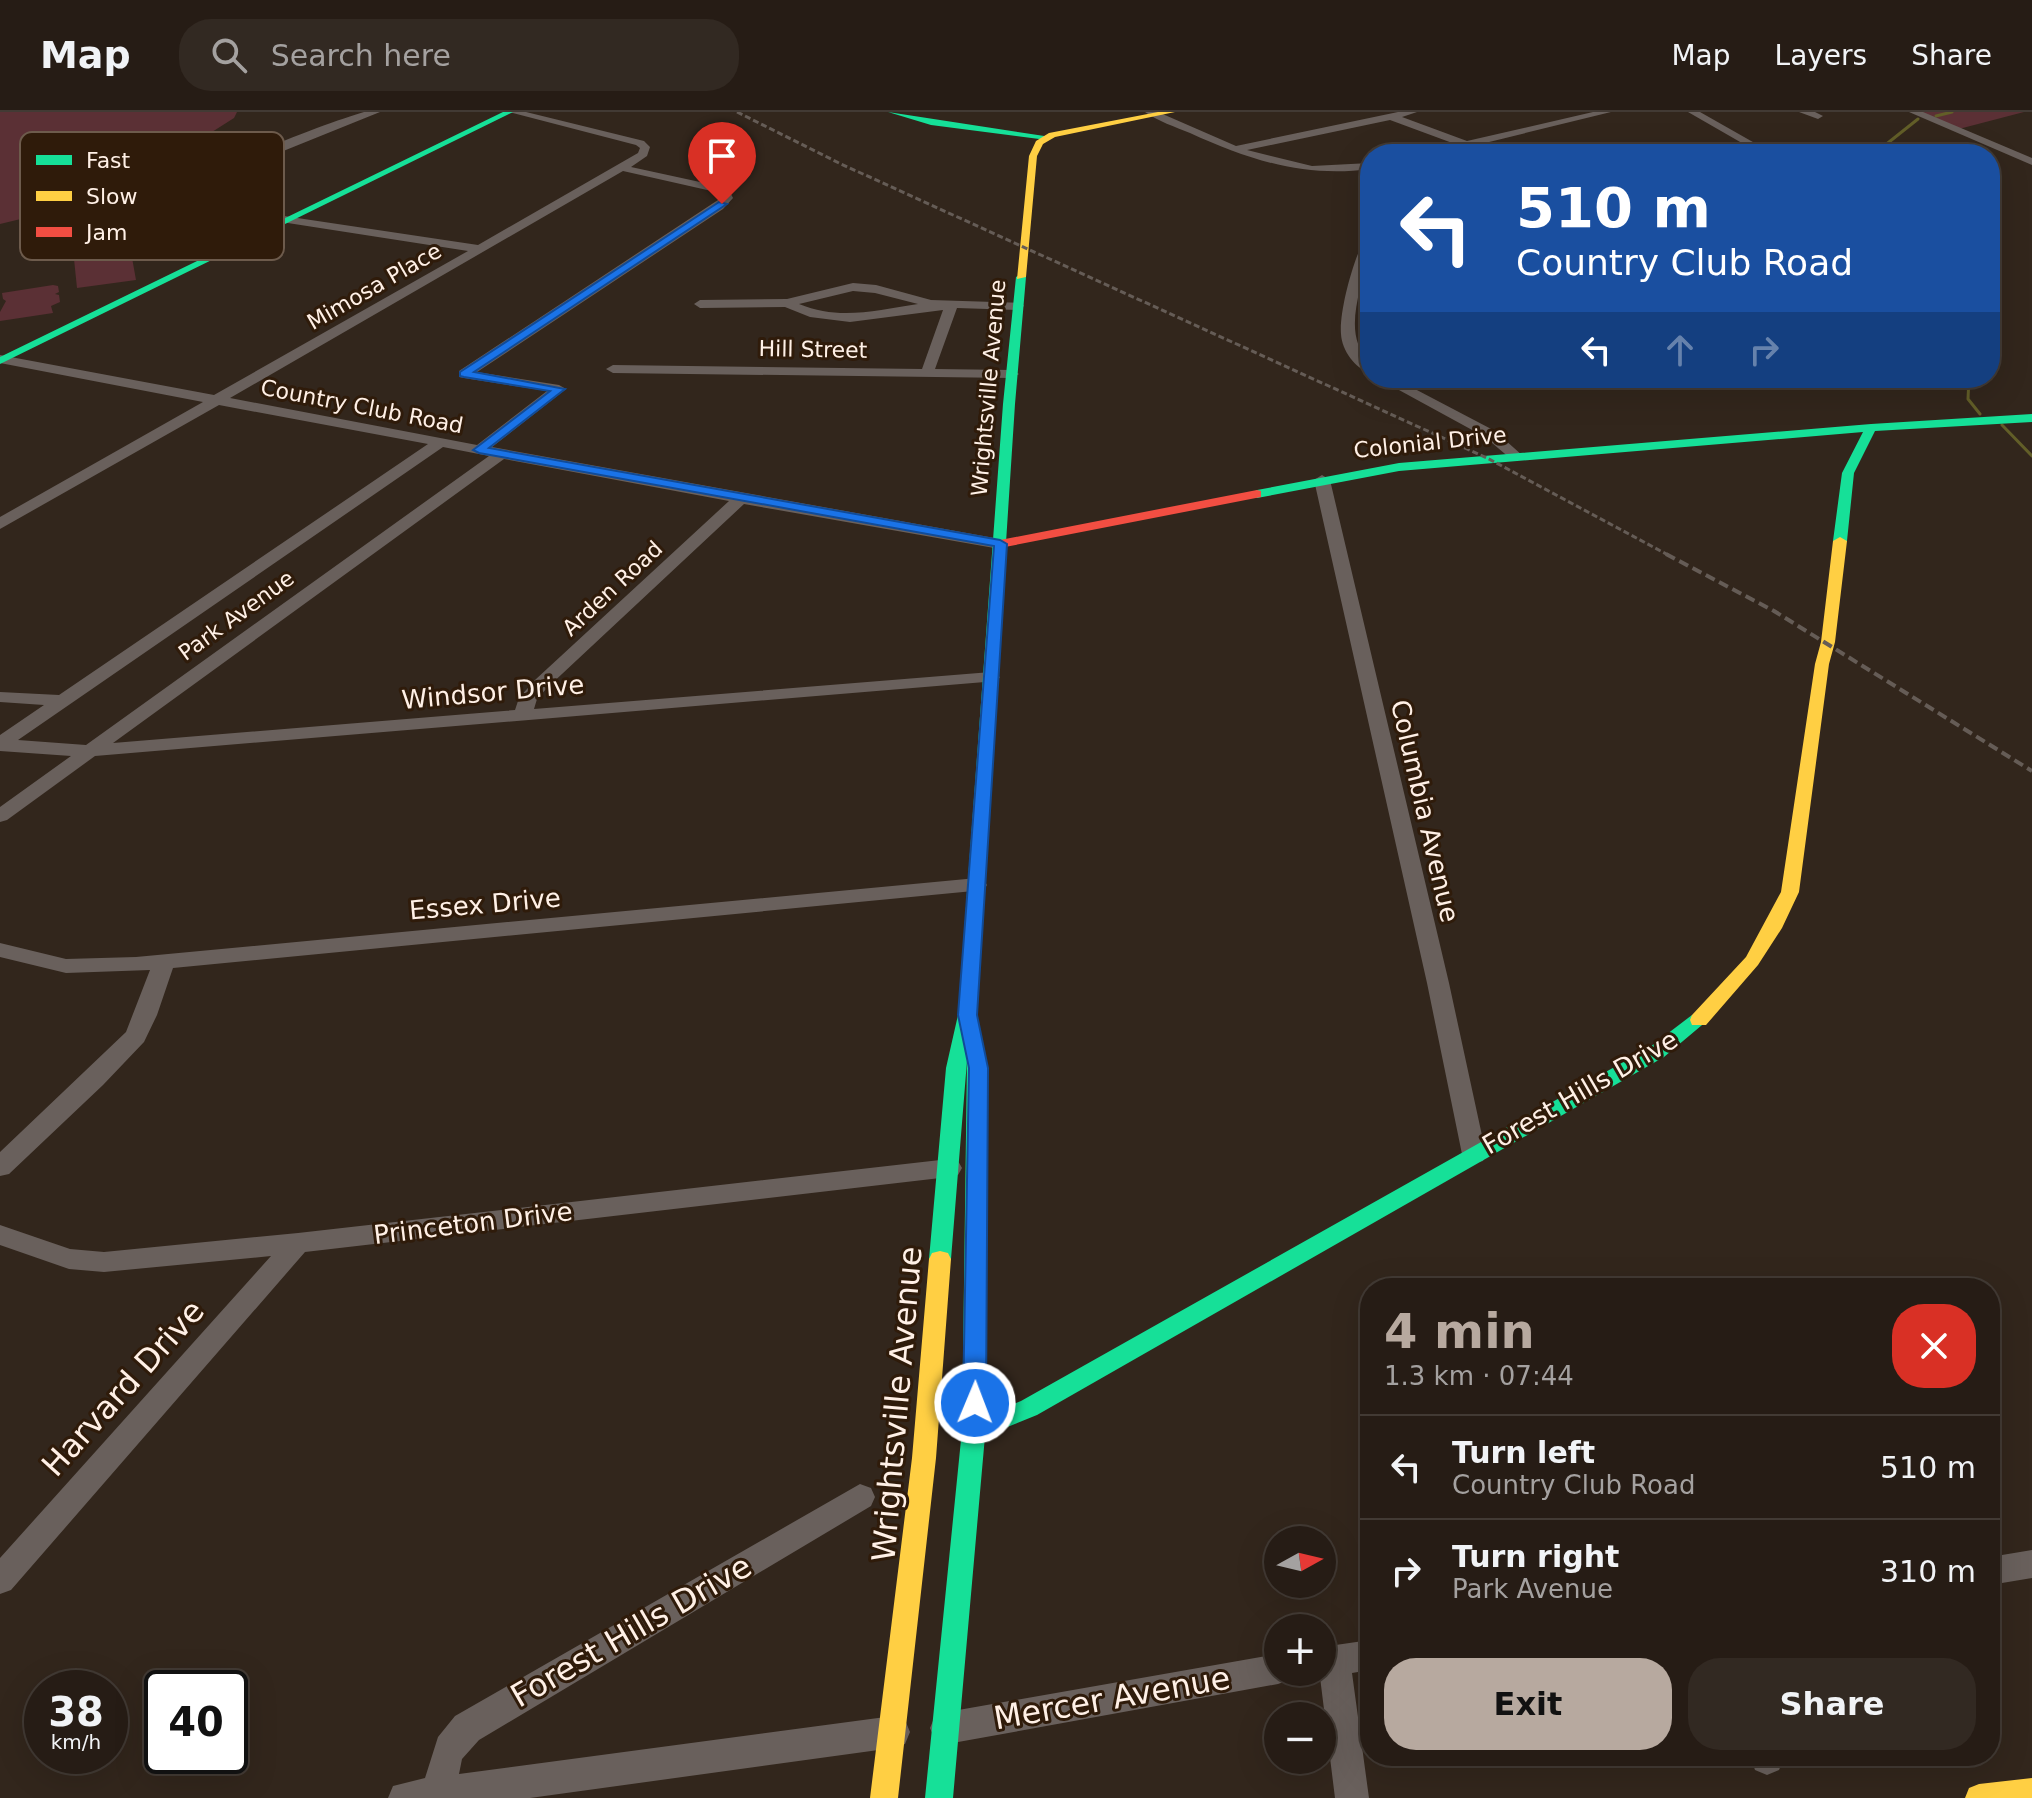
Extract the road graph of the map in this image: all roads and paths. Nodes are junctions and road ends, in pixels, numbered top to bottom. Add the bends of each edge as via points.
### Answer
1 (375, 112) edge
2 (511, 112) edge
3 (892, 112) edge
4 (1380, 112) edge
5 (1412, 112) edge
6 (1606, 112) edge
7 (1693, 112) edge
8 (1804, 112) edge
9 (1914, 112) edge
10 (1159, 113) edge
11 (1391, 116) junction
12 (1818, 116) dead end
13 (1047, 137) junction
14 (1464, 144) edge
15 (1471, 144) edge
16 (1751, 144) edge
17 (1989, 144) edge
18 (2018, 145) dead end
19 (284, 148) edge
20 (1236, 149) junction
21 (2000, 149) edge
22 (2003, 150) junction
23 (2032, 162) edge
24 (1360, 167) edge
25 (622, 168) junction
26 (284, 219) edge
27 (287, 220) junction
28 (284, 221) edge
29 (480, 249) junction
30 (1360, 256) edge
31 (205, 260) edge
32 (787, 303) junction
33 (700, 304) dead end
34 (951, 306) junction
35 (1018, 306) junction
36 (1360, 358) edge
37 (1, 360) edge
38 (613, 369) dead end
39 (927, 373) junction
40 (1012, 374) junction
41 (1403, 388) edge
42 (215, 400) junction
43 (2032, 418) edge
44 (1871, 428) junction
45 (439, 443) junction
46 (479, 450) junction
47 (501, 454) junction
48 (1516, 456) junction
49 (1322, 480) junction
50 (741, 499) junction
51 (0, 524) edge
52 (1000, 544) junction
53 (991, 677) junction
54 (0, 697) edge
55 (64, 701) junction
56 (523, 715) junction
57 (0, 744) edge
58 (89, 751) junction
59 (0, 816) edge
60 (977, 885) junction
61 (0, 950) edge
62 (164, 962) junction
63 (967, 1015) junction
64 (1474, 1154) junction
65 (0, 1167) edge
66 (949, 1168) junction
67 (0, 1235) edge
68 (298, 1243) junction
69 (974, 1430) junction
70 (860, 1497) dead end
71 (2032, 1564) edge
72 (2000, 1569) edge
73 (0, 1580) edge
74 (1360, 1656) edge
75 (1336, 1660) edge
76 (1264, 1671) edge
77 (1332, 1686) edge
78 (947, 1728) junction
79 (893, 1732) junction
80 (2032, 1792) edge
81 (441, 1793) junction
82 (405, 1798) edge
83 (884, 1798) edge
84 (939, 1798) edge
85 (1352, 1798) edge
86 (1979, 1798) edge

1 - 19 street
2 - 25 street, Mimosa Place via 643,144 643,154
2 - 27 street
3 - 13 street via 934,123
4 - 11 street
5 - 11 street
6 - 15 street
7 - 16 street
8 - 12 street
9 - 17 street
10 - 13 street
10 - 20 street
11 - 14 street
11 - 20 street
13 - 35 street, Wrightsville Avenue via 1033,156
18 - 22 street
20 - 24 street via 1273,164 1310,170
21 - 22 street
22 - 23 street
25 - 29 street, Mimosa Place
25 - 46 street via 719,189 727,198 464,374 559,389
26 - 27 street
27 - 28 street
27 - 29 street
29 - 42 street, Mimosa Place
30 - 36 street via 1349,345
31 - 37 street
32 - 33 street
32 - 34 street via 851,320
32 - 34 street via 858,287
34 - 35 street
34 - 39 street
35 - 40 street, Wrightsville Avenue
37 - 42 street, Country Club Road
38 - 39 street, Hill Street
39 - 40 street, Hill Street
40 - 52 street, Wrightsville Avenue
41 - 48 street via 1490,434
42 - 45 street, Country Club Road
42 - 51 street, Mimosa Place
43 - 44 street
44 - 48 street, Colonial Drive
44 - 64 street, Forest Hills Drive via 1848,473 1794,874 1782,915 1745,976 1683,1033
45 - 46 street, Country Club Road
45 - 55 street, Park Avenue
46 - 47 street, Country Club Road
47 - 50 street, Country Club Road
47 - 58 street, Park Avenue
48 - 49 street, Colonial Drive
49 - 52 street, Colonial Drive
49 - 64 street, Columbia Avenue
50 - 52 street, Country Club Road
50 - 56 street, Arden Road via 541,684 528,698
52 - 53 street, Wrightsville Avenue
53 - 56 street, Windsor Drive
53 - 60 street, Wrightsville Avenue
54 - 55 street
55 - 57 street, Park Avenue
56 - 58 street, Windsor Drive
57 - 58 street, Windsor Drive
58 - 59 street, Park Avenue
60 - 62 street, Essex Drive
60 - 63 street, Wrightsville Avenue
61 - 62 street, Essex Drive via 66,966
62 - 65 street via 136,1036
63 - 66 street, Wrightsville Avenue via 956,1068
63 - 69 street, Wrightsville Avenue via 978,1068
64 - 69 street, Forest Hills Drive via 1029,1408
66 - 68 street, Princeton Drive
66 - 79 street, Wrightsville Avenue
67 - 68 street, Princeton Drive via 69,1259 104,1262
68 - 73 street, Harvard Drive
69 - 78 street, Wrightsville Avenue
70 - 81 street, Forest Hills Drive via 467,1728 448,1748
71 - 72 street
74 - 75 street
76 - 78 street, Mercer Avenue
77 - 85 street
78 - 84 street, Wrightsville Avenue
79 - 81 street
79 - 83 street, Wrightsville Avenue
80 - 86 street
81 - 82 street

